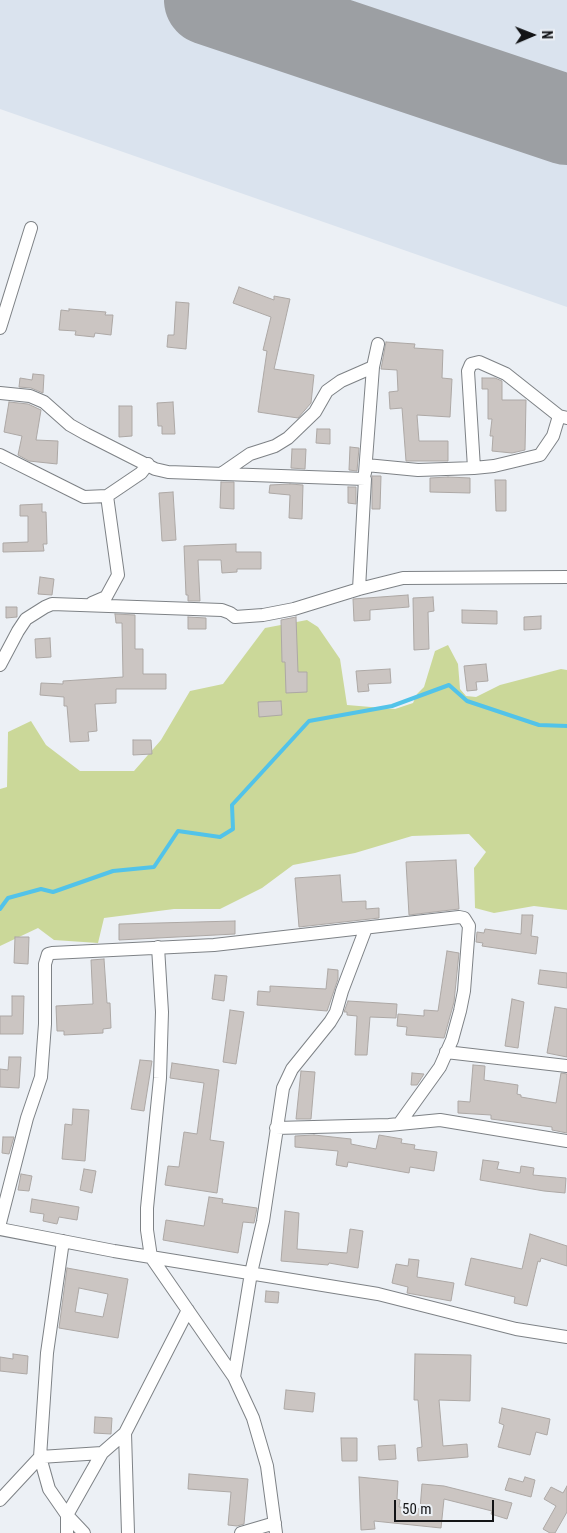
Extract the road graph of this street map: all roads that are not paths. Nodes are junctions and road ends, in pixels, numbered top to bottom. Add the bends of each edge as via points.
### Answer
1 (31, 228) dead end
2 (0, 328) edge
3 (378, 344) dead end
4 (373, 368) junction
5 (0, 393) edge
6 (563, 417) edge
7 (0, 455) edge
8 (148, 464) junction
9 (366, 465) junction
10 (474, 468) junction
11 (221, 474) junction
12 (365, 479) junction
13 (107, 496) junction
14 (567, 577) edge
15 (359, 589) junction
16 (87, 605) junction
17 (0, 664) edge
18 (366, 928) junction
19 (158, 947) junction
20 (446, 1052) junction
21 (567, 1066) edge
22 (399, 1124) junction
23 (276, 1128) junction
24 (567, 1141) edge
25 (0, 1224) edge
26 (0, 1229) edge
27 (63, 1241) junction
28 (151, 1257) junction
29 (251, 1273) junction
30 (188, 1310) junction
31 (567, 1338) edge
32 (234, 1377) junction
33 (125, 1432) junction
34 (102, 1453) junction
35 (40, 1457) junction
36 (0, 1500) edge
37 (68, 1515) junction
38 (276, 1528) edge
39 (67, 1533) edge
40 (84, 1533) edge
41 (128, 1533) edge
42 (241, 1533) edge

1 - 2 street
3 - 4 street
4 - 9 street
4 - 11 street via 341,381 327,391 315,412 288,438 250,454
5 - 8 street via 30,396 44,402 70,425
6 - 10 street via 540,455
6 - 10 street via 506,374 479,362 471,364 468,371
7 - 13 street via 84,496
8 - 11 street via 168,472
8 - 13 street via 141,473
9 - 10 street via 418,470
9 - 12 street
11 - 12 street
12 - 15 street
13 - 16 street via 118,575 106,597
14 - 15 street via 403,578
15 - 16 street via 294,609 235,617 222,610
16 - 17 street via 52,604 37,611 26,619
18 - 19 street
18 - 20 street via 459,917 467,922 464,991
18 - 23 street via 336,1012 292,1068 283,1088
19 - 25 street via 48,954 45,964 42,1077 27,1118
19 - 28 street via 162,1012 160,1078 147,1208
20 - 21 street
20 - 22 street via 440,1067
22 - 23 street
22 - 24 street via 440,1120
23 - 29 street via 263,1221
26 - 27 street
27 - 28 street
27 - 35 street via 47,1353
28 - 29 street
28 - 30 street
29 - 31 street via 378,1294 516,1329
29 - 32 street
30 - 32 street
30 - 33 street
32 - 38 street via 253,1418 267,1466
33 - 34 street
33 - 41 street
34 - 35 street
34 - 37 street
35 - 36 street
35 - 37 street via 49,1488
37 - 39 street
37 - 40 street
38 - 42 street

